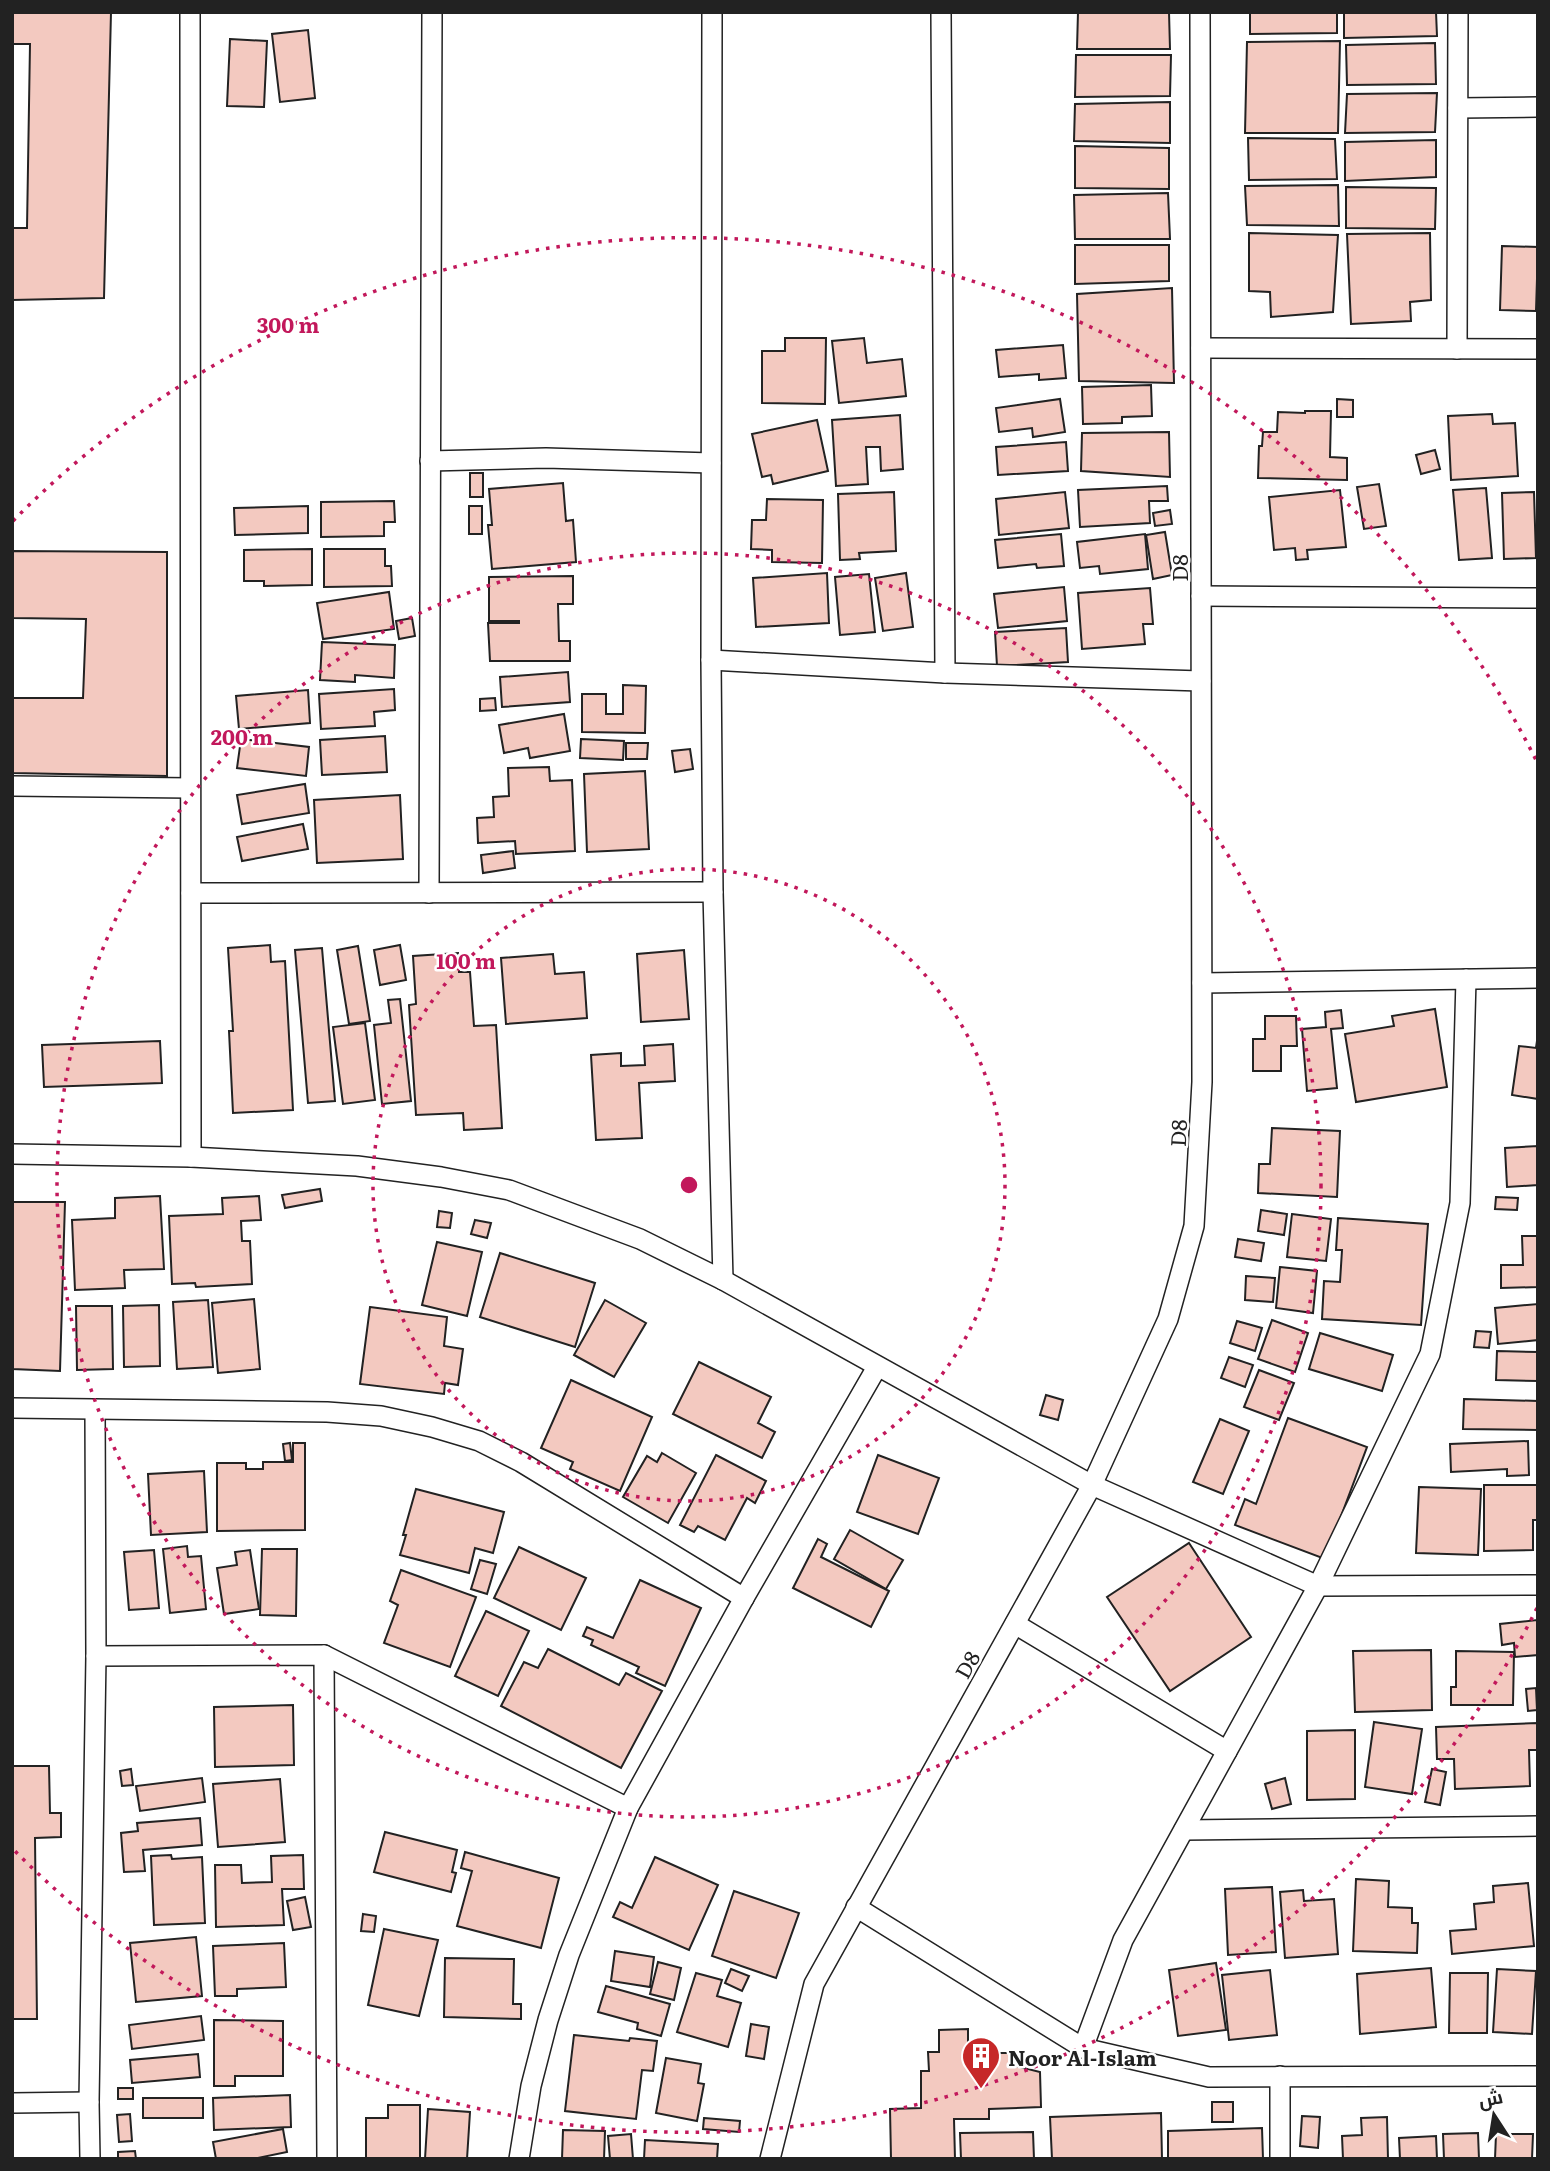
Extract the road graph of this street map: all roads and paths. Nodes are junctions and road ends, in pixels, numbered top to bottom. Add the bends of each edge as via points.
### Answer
1 (190, 12) edge
2 (432, 12) edge
3 (712, 12) edge
4 (941, 12) edge
5 (1200, 12) edge
6 (1458, 12) edge
7 (1538, 107) edge
8 (1458, 108) junction
9 (1201, 348) junction
10 (1457, 349) junction
11 (1538, 349) edge
12 (430, 461) junction
13 (712, 463) junction
14 (1201, 596) junction
15 (1538, 598) edge
16 (711, 660) junction
17 (944, 673) junction
18 (1202, 681) junction
19 (12, 786) edge
20 (190, 788) junction
21 (713, 892) junction
22 (191, 893) junction
23 (429, 893) junction
24 (1538, 978) edge
25 (1466, 979) junction
26 (1202, 983) junction
27 (12, 1154) edge
28 (191, 1157) junction
29 (723, 1280) junction
30 (877, 1367) junction
31 (12, 1408) edge
32 (95, 1409) junction
33 (1092, 1485) junction
34 (1538, 1585) edge
35 (1318, 1586) junction
36 (744, 1598) junction
37 (1014, 1624) junction
38 (324, 1655) junction
39 (96, 1656) junction
40 (1227, 1751) junction
41 (628, 1808) junction
42 (1538, 1826) edge
43 (1184, 1830) junction
44 (856, 1907) junction
45 (1083, 2048) junction
46 (1280, 2076) junction
47 (1538, 2076) edge
48 (89, 2102) junction
49 (12, 2103) edge
50 (90, 2159) edge
51 (327, 2159) edge
52 (519, 2159) edge
53 (770, 2159) edge
54 (1280, 2159) edge

1 - 20 street
2 - 12 street
3 - 13 street
4 - 17 street
5 - 9 street, D8
6 - 8 street
7 - 8 street
8 - 10 street
9 - 10 street
9 - 14 street, D8
10 - 11 street
12 - 13 street via 546,458
12 - 23 street
13 - 16 street
14 - 15 street
14 - 18 street, D8
16 - 17 street
16 - 21 street
17 - 18 street
18 - 26 street, D8
19 - 20 street
20 - 22 street
21 - 23 street
21 - 29 street
22 - 23 street
22 - 28 street
24 - 25 street
25 - 26 street
25 - 35 street via 1461,1203 1430,1354
26 - 33 street, D8 via 1194,1226 1168,1319
27 - 28 street
28 - 29 street via 357,1166 509,1190 640,1239
29 - 30 street
30 - 33 street
30 - 36 street
31 - 32 street
32 - 36 street via 327,1412 381,1416 432,1427 479,1441 521,1462
32 - 39 street
33 - 35 street
33 - 37 street, D8
34 - 35 street
35 - 40 street
36 - 41 street
37 - 40 street
37 - 44 street, D8
38 - 39 street
38 - 41 street
38 - 51 street
39 - 48 street
40 - 43 street
41 - 52 street via 548,2020
42 - 43 street
43 - 45 street via 1123,1940
44 - 45 street
44 - 53 street, D8 via 814,1984
45 - 46 street via 1209,2077
46 - 47 street
46 - 54 street
48 - 49 street
48 - 50 street

